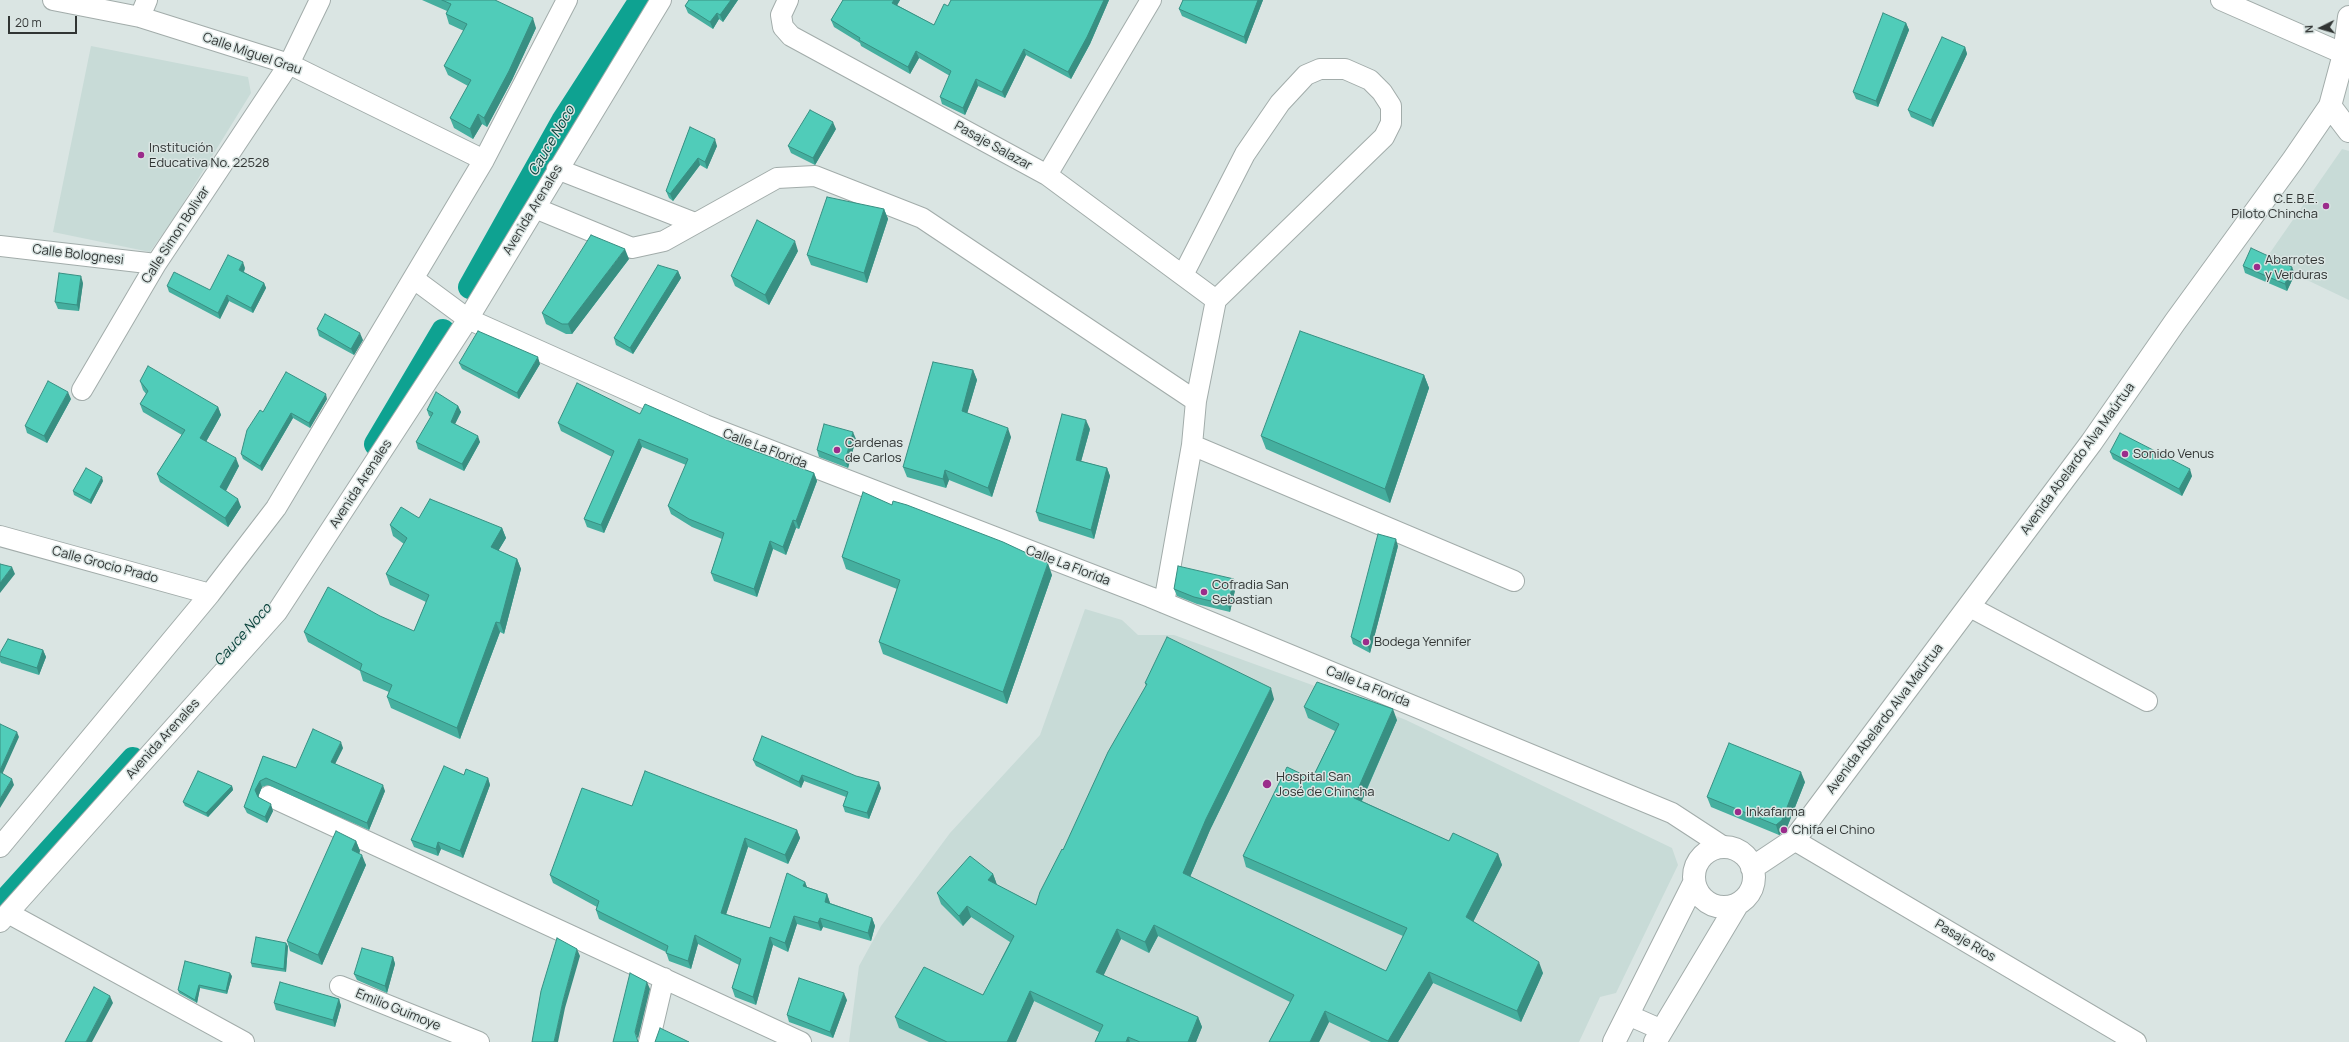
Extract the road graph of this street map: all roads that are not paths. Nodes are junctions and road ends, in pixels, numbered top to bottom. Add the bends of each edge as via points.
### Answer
1 (53, 0) edge
2 (320, 0) edge
3 (567, 0) edge
4 (660, 0) edge
5 (788, 0) edge
6 (1151, 0) edge
7 (2221, 0) edge
8 (144, 8) edge
9 (2349, 16) edge
10 (2344, 54) junction
11 (288, 64) junction
12 (2339, 105) edge
13 (2349, 131) edge
14 (484, 160) junction
15 (557, 169) junction
16 (1047, 175) junction
17 (535, 208) junction
18 (695, 223) junction
19 (0, 246) edge
20 (156, 264) junction
21 (1183, 275) junction
22 (414, 279) junction
23 (1216, 300) junction
24 (468, 319) junction
25 (82, 390) dead end
26 (1196, 401) junction
27 (1192, 445) junction
28 (0, 536) edge
29 (1514, 581) dead end
30 (210, 594) junction
31 (1164, 603) junction
32 (1970, 607) junction
33 (2147, 701) dead end
34 (269, 796) dead end
35 (1794, 840) junction
36 (0, 847) edge
37 (1724, 847) junction
38 (1752, 868) junction
39 (1694, 883) junction
40 (1737, 905) junction
41 (4, 918) edge
42 (664, 978) junction
43 (340, 986) dead end
44 (1628, 1015) junction
45 (1658, 1036) edge
46 (244, 1042) edge
47 (479, 1042) edge
48 (649, 1042) edge
49 (801, 1042) edge
50 (1614, 1042) edge
51 (2136, 1042) edge

1 - 8 street, Calle Miguel Grau
2 - 11 street, Calle Simon Bolivar
3 - 14 street
4 - 15 street, Avenida Arenales
5 - 16 street, Pasaje Salazar via 781,15 782,27 791,36
6 - 16 street
7 - 10 street
8 - 11 street, Calle Miguel Grau
9 - 10 street, Avenida Abelardo Alva Maúrtua
10 - 12 street, Avenida Abelardo Alva Maúrtua
11 - 14 street, Calle Miguel Grau
11 - 20 street, Calle Simon Bolivar
12 - 13 street
12 - 32 street, Avenida Abelardo Alva Maúrtua
14 - 22 street
15 - 17 street, Avenida Arenales
15 - 18 street
16 - 21 street, Pasaje Salazar
17 - 18 street via 632,248 664,240
17 - 24 street, Avenida Arenales
18 - 26 street via 777,178 814,176 922,218
19 - 20 street, Calle Bolognesi
20 - 25 street, Calle Simon Bolivar
21 - 23 street, Pasaje Salazar
21 - 23 street via 1246,154 1280,104 1299,83 1320,69 1345,69 1370,80 1391,106 1391,123 1384,137
22 - 24 street, Calle La Florida
22 - 30 street via 276,508
23 - 26 street
24 - 31 street, Calle La Florida via 705,425
24 - 41 street, Avenida Arenales via 277,612
26 - 27 street
27 - 29 street
27 - 31 street
28 - 30 street, Calle Grocio Prado
30 - 36 street
31 - 37 street, Calle La Florida via 1672,812
32 - 33 street
32 - 35 street, Avenida Abelardo Alva Maúrtua
34 - 42 street
35 - 38 street, Avenida Abelardo Alva Maúrtua
35 - 51 street, Pasaje Rios
37 - 38 street via 1742,853
37 - 39 street via 1707,852 1701,858 1694,874
38 - 40 street via 1753,885 1750,893
39 - 40 street via 1698,892 1710,905 1719,908
39 - 44 street
40 - 45 street
41 - 46 street
42 - 48 street
42 - 49 street
43 - 47 street, Emilio Guimoye
44 - 45 street
44 - 50 street

